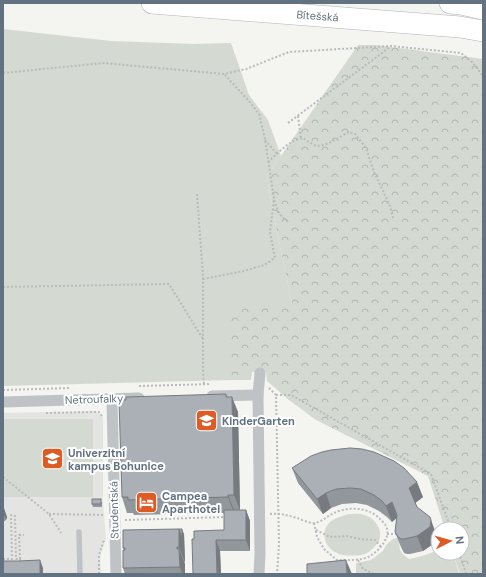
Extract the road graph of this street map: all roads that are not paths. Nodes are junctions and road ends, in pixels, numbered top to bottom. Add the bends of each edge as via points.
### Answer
1 (152, 3) edge
2 (450, 3) edge
3 (483, 9) edge
4 (483, 31) edge
5 (259, 378) road end
6 (203, 396) edge
7 (258, 396) junction
8 (150, 398) edge
9 (112, 399) junction
10 (3, 402) edge
11 (79, 532) dead end
12 (80, 574) edge
13 (116, 574) edge
14 (258, 574) edge

1 - 4 highway, Bítešská via 460,26
2 - 3 highway
5 - 7 street
6 - 7 street
7 - 14 street
8 - 9 street, Netroufalky
9 - 10 street, Netroufalky
9 - 13 street, Studentská via 117,482 113,516
11 - 12 lane

